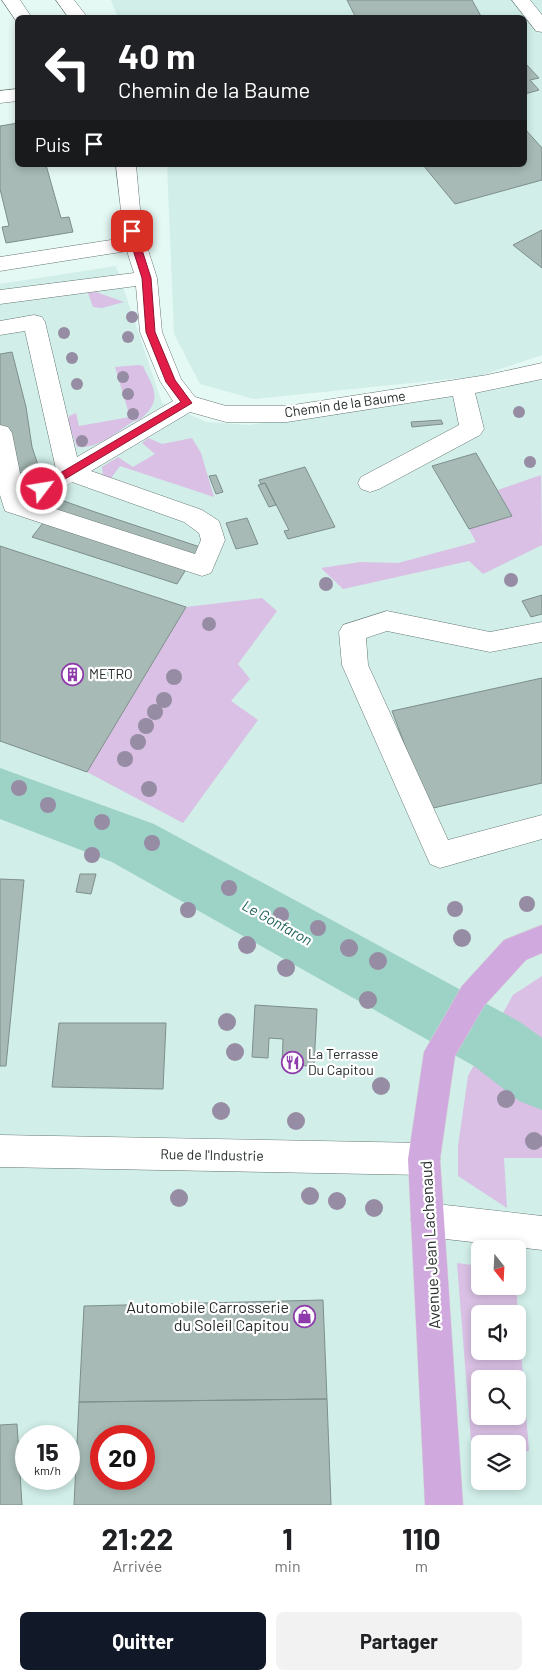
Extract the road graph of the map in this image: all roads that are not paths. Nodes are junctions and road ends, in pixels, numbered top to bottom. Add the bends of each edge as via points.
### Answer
1 (12, 0) edge
2 (65, 0) edge
3 (521, 0) edge
4 (21, 15) edge
5 (77, 15) edge
6 (542, 27) edge
7 (15, 95) edge
8 (0, 97) edge
9 (126, 167) edge
10 (134, 243) junction
11 (0, 264) edge
12 (146, 278) junction
13 (0, 297) edge
14 (0, 328) edge
15 (542, 371) edge
16 (462, 387) junction
17 (187, 403) junction
18 (0, 432) edge
19 (69, 472) junction
20 (370, 483) dead end
21 (14, 505) junction
22 (542, 632) edge
23 (542, 827) edge
24 (542, 939) edge
25 (0, 1151) edge
26 (424, 1159) junction
27 (428, 1220) junction
28 (542, 1233) edge
29 (444, 1505) edge

1 - 4 street
2 - 5 street
3 - 6 street
7 - 8 street
9 - 10 street
10 - 11 street
10 - 12 street
12 - 13 street
12 - 17 street via 150,332 171,382
14 - 19 street via 34,322
15 - 16 street, Chemin de la Baume
16 - 17 street, Chemin de la Baume via 287,414 226,414
16 - 20 street via 472,429
17 - 19 street
18 - 21 street
19 - 21 street
19 - 21 street via 193,516 210,528 213,540 202,566
22 - 23 street via 490,642 387,621 352,632 356,665 440,855
24 - 26 main road, Avenue Jean Lachenaud via 515,950 473,996 440,1052
25 - 26 street, Rue de l'Industrie
26 - 27 main road, Avenue Jean Lachenaud
27 - 28 street
27 - 29 main road, Avenue Jean Lachenaud

